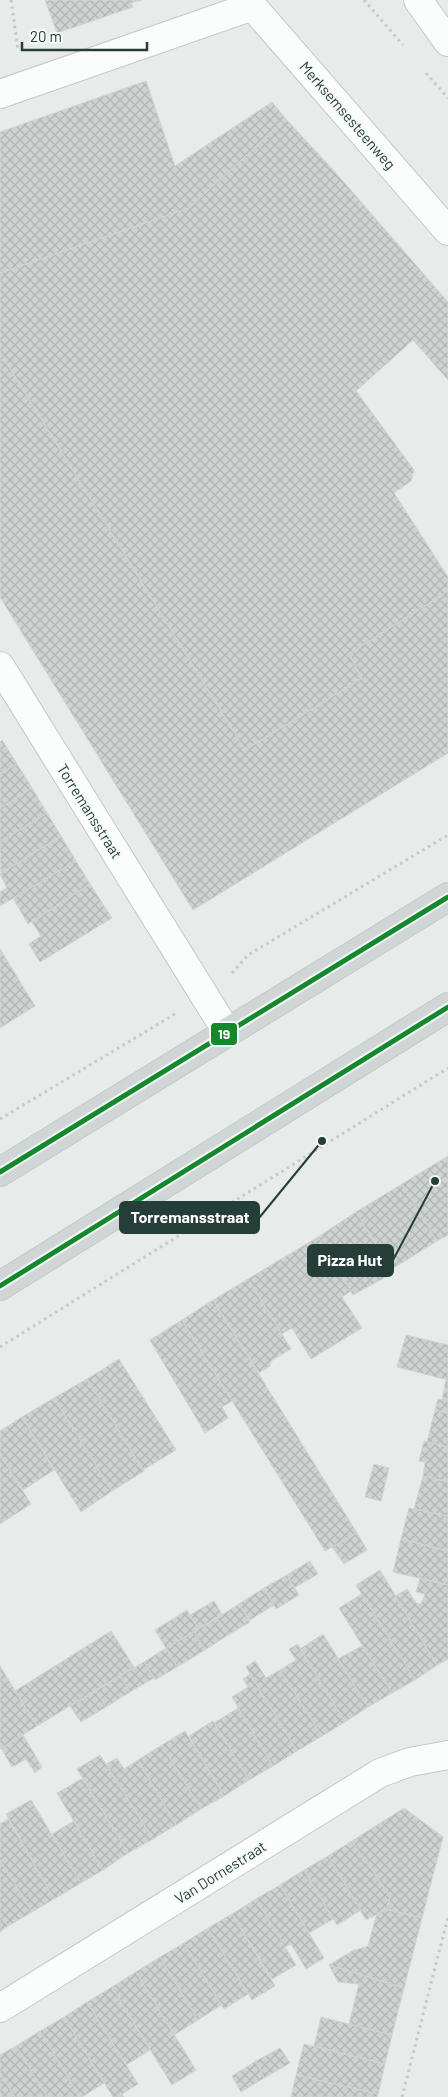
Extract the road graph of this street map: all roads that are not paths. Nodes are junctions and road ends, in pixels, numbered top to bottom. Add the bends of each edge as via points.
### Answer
1 (418, 0) edge
2 (250, 3) edge
3 (448, 42) edge
4 (12, 90) edge
5 (448, 231) edge
6 (0, 666) edge
7 (448, 897) edge
8 (448, 1007) edge
9 (227, 1032) junction
10 (0, 1172) edge
11 (0, 1286) edge
12 (448, 1755) edge
13 (0, 2008) edge

1 - 3 street
2 - 4 street
2 - 5 street, Merksemsesteenweg
6 - 9 street, Torremansstraat
7 - 9 main road
8 - 11 main road
9 - 10 main road
12 - 13 street, Van Dornestraat via 380,1772

